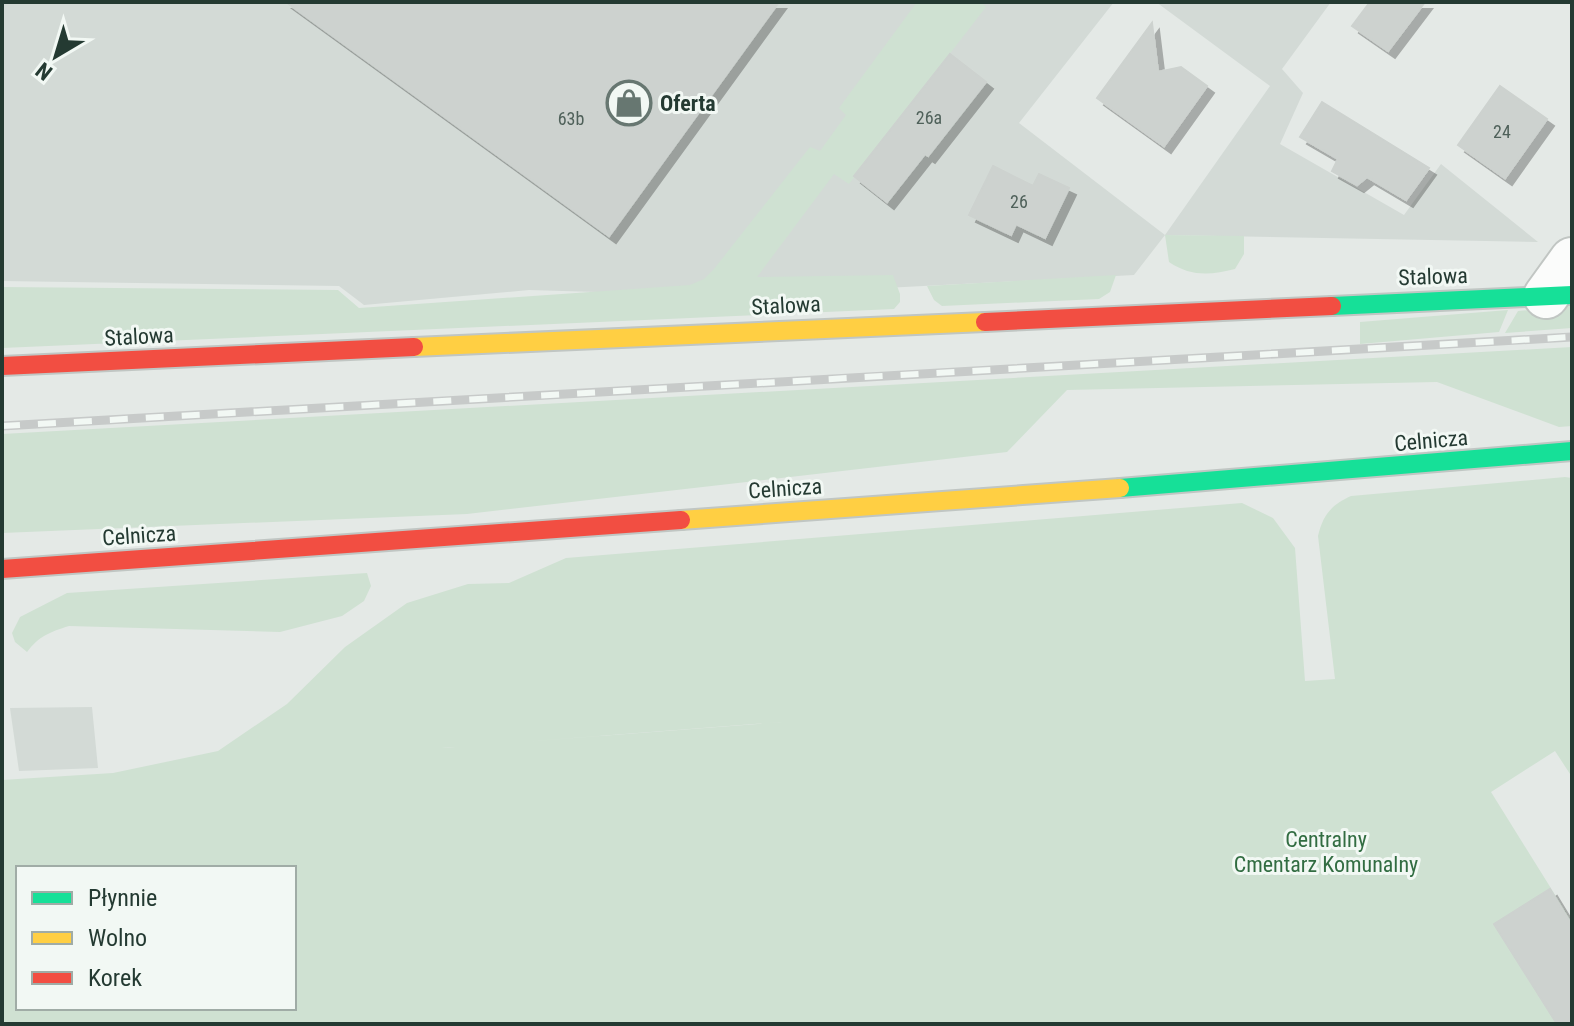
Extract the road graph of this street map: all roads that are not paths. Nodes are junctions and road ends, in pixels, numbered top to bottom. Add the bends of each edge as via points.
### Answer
1 (1572, 260) edge
2 (1559, 295) edge
3 (2, 366) edge
4 (1572, 451) edge
5 (2, 569) edge

1 - 2 street
2 - 3 street, Stalowa
4 - 5 street, Celnicza

